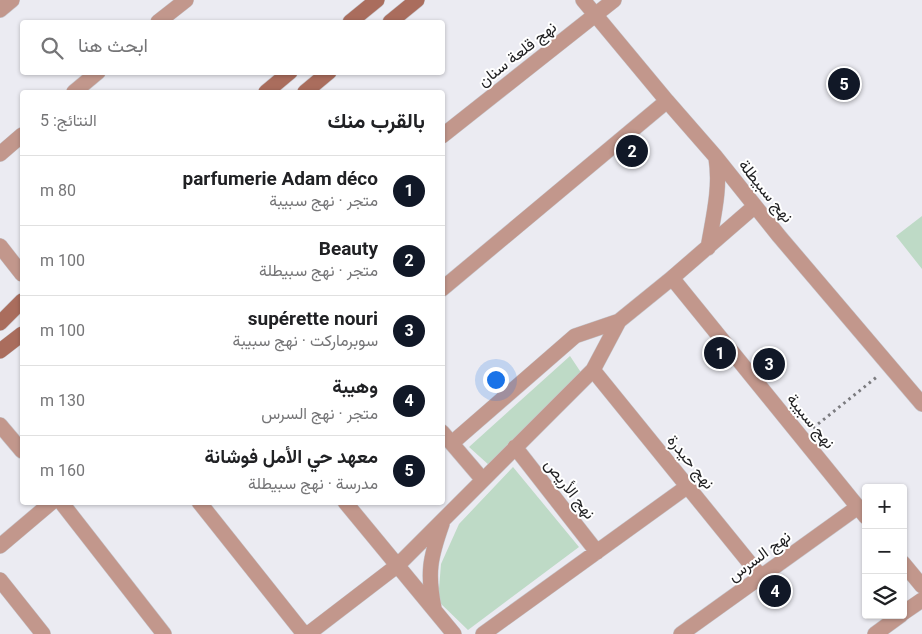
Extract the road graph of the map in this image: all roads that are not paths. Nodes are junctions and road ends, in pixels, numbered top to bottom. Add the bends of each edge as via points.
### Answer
1 (12, 0) edge
2 (186, 0) edge
3 (377, 0) edge
4 (417, 0) edge
5 (584, 0) edge
6 (614, 0) edge
7 (0, 10) edge
8 (596, 14) junction
9 (161, 20) edge
10 (352, 20) edge
11 (392, 20) edge
12 (94, 75) edge
13 (286, 75) edge
14 (325, 75) edge
15 (76, 90) edge
16 (268, 90) edge
17 (307, 90) edge
18 (667, 101) junction
19 (445, 134) edge
20 (20, 137) edge
21 (0, 154) edge
22 (715, 156) junction
23 (755, 206) junction
24 (0, 246) edge
25 (708, 248) junction
26 (20, 271) edge
27 (672, 278) junction
28 (445, 286) edge
29 (20, 303) edge
30 (619, 320) junction
31 (0, 323) edge
32 (20, 335) edge
33 (20, 342) edge
34 (1, 349) edge
35 (593, 370) junction
36 (922, 404) edge
37 (0, 425) edge
38 (447, 438) edge
39 (516, 447) junction
40 (20, 449) edge
41 (483, 480) junction
42 (688, 486) junction
43 (48, 505) edge
44 (63, 505) edge
45 (201, 505) edge
46 (348, 505) edge
47 (862, 512) edge
48 (444, 519) junction
49 (0, 546) edge
50 (597, 552) junction
51 (398, 565) junction
52 (907, 568) edge
53 (761, 577) junction
54 (0, 580) edge
55 (922, 586) edge
56 (922, 600) edge
57 (434, 610) junction
58 (907, 610) edge
59 (895, 619) edge
60 (42, 634) edge
61 (163, 634) edge
62 (304, 634) edge
63 (308, 634) edge
64 (454, 634) edge
65 (483, 634) edge
66 (682, 634) edge
67 (875, 634) edge

1 - 7 street
2 - 9 street
3 - 10 street
4 - 11 street
5 - 8 street, نهج سبيطلة
6 - 8 street, نهج قلعة سنان
8 - 18 street, نهج سبيطلة
8 - 19 street, نهج قلعة سنان
12 - 15 street
13 - 16 street
14 - 17 street
18 - 22 street, نهج سبيطلة
18 - 28 street
20 - 21 street
22 - 23 street, نهج سبيطلة
22 - 25 street via 719,175
23 - 25 street
23 - 36 street, نهج سبيطلة
24 - 26 street
25 - 27 street
27 - 30 street
27 - 47 street, نهج سبيبة
29 - 31 street
30 - 35 street
30 - 38 street via 575,336
32 - 34 street
33 - 34 street
35 - 39 street
35 - 42 street, نهج حيدرة
37 - 40 street
38 - 41 street
39 - 41 street
39 - 50 street, نهج الأريص
41 - 48 street
42 - 50 street
42 - 53 street, نهج حيدرة
43 - 49 street
44 - 61 street
45 - 62 street
46 - 51 street
47 - 53 street, نهج السرس
48 - 51 street
48 - 57 street via 432,551 429,583
50 - 65 street
51 - 57 street
51 - 63 street
52 - 55 street
53 - 66 street, نهج السرس
54 - 60 street
56 - 58 street
57 - 64 street
59 - 67 street

